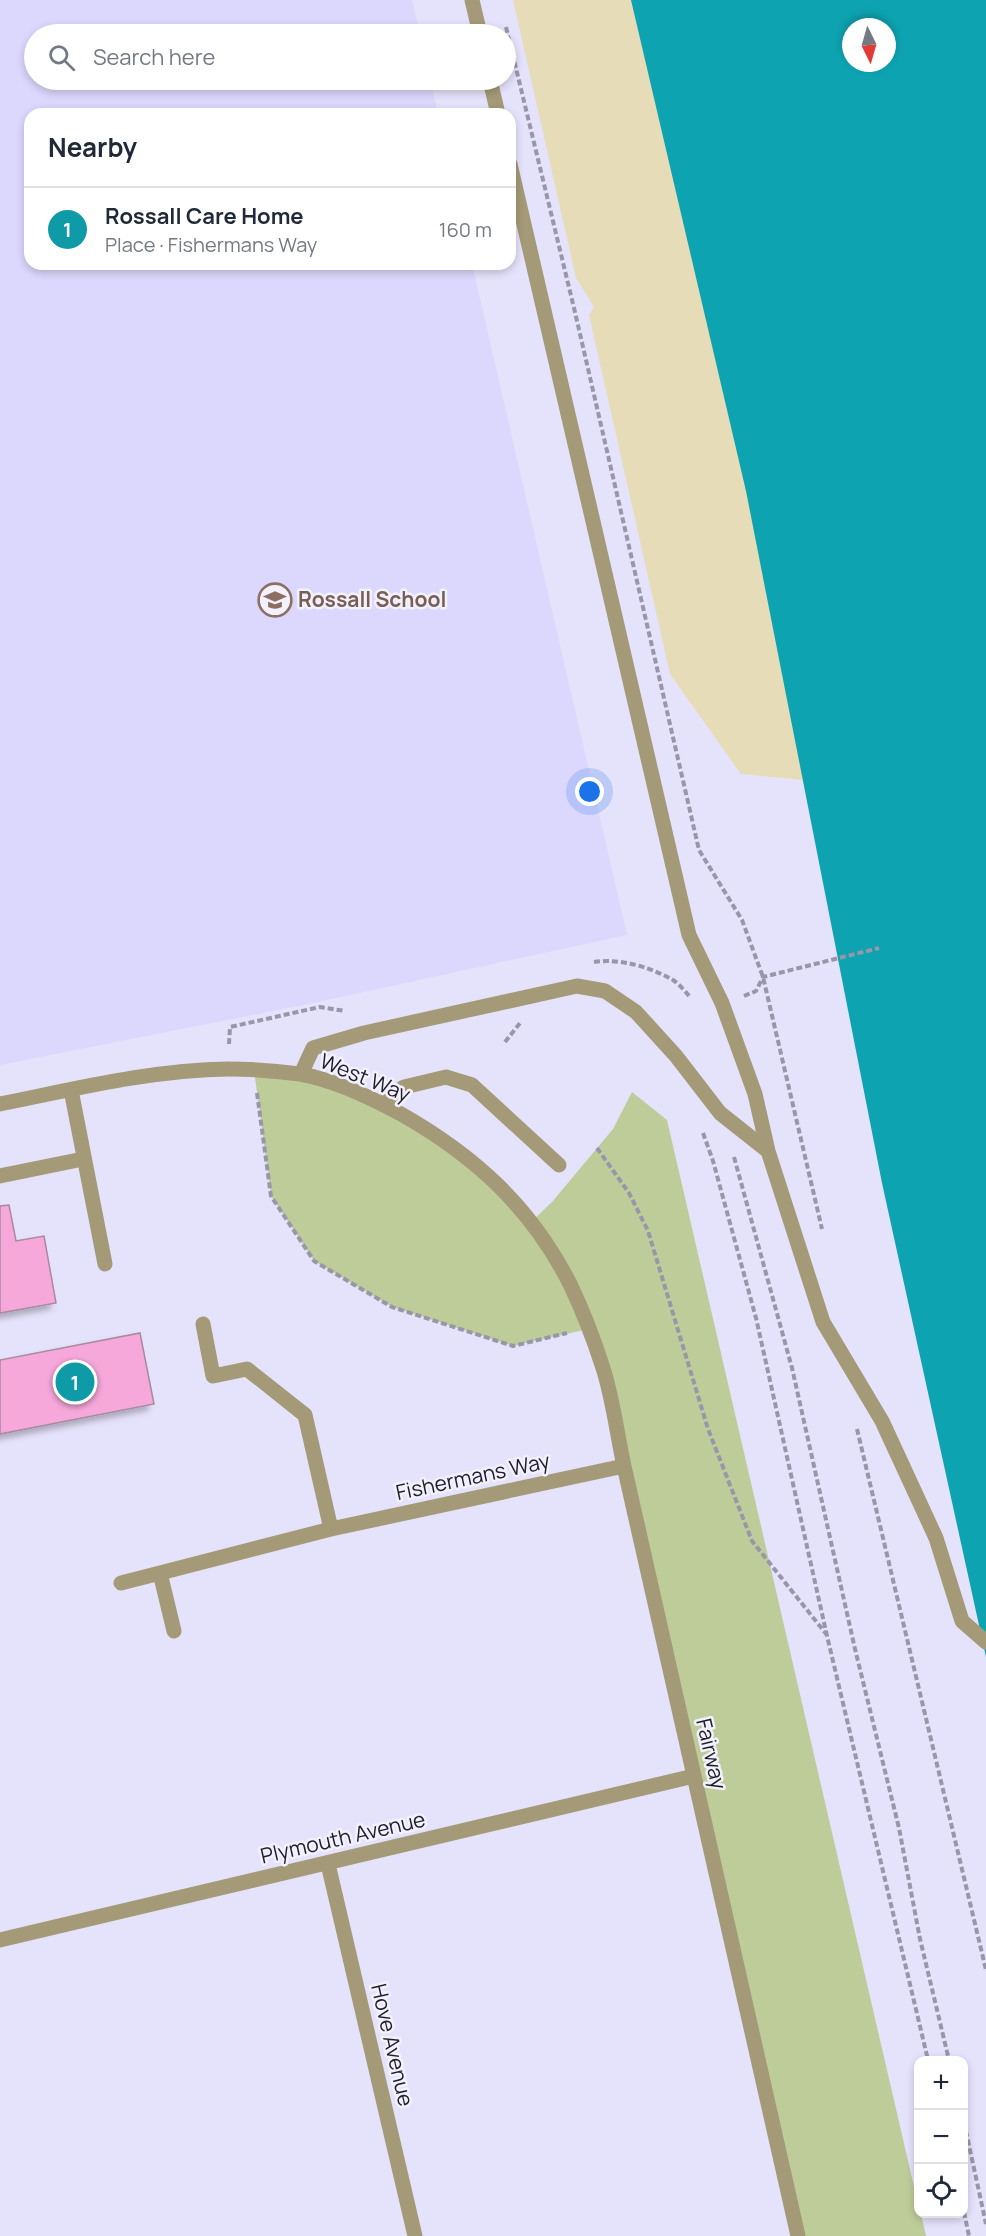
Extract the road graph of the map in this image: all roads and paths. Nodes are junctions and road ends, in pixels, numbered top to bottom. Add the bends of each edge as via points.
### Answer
1 (472, 0) edge
2 (478, 24) edge
3 (516, 69) edge
4 (492, 90) edge
5 (497, 108) edge
6 (516, 190) edge
7 (254, 1070) junction
8 (301, 1074) junction
9 (71, 1090) junction
10 (381, 1103) junction
11 (0, 1104) edge
12 (702, 1129) dead end
13 (597, 1148) dead end
14 (768, 1151) junction
15 (734, 1155) dead end
16 (83, 1159) junction
17 (559, 1165) dead end
18 (0, 1176) edge
19 (823, 1234) dead end
20 (105, 1264) dead end
21 (570, 1286) joint
22 (203, 1324) dead end
23 (588, 1329) junction
24 (856, 1425) dead end
25 (624, 1466) junction
26 (331, 1529) junction
27 (160, 1573) junction
28 (121, 1583) dead end
29 (174, 1631) dead end
30 (827, 1636) junction
31 (984, 1639) edge
32 (694, 1776) junction
33 (328, 1864) junction
34 (0, 1940) edge
35 (986, 1970) edge
36 (927, 2056) edge
37 (948, 2056) edge
38 (968, 2144) edge
39 (964, 2218) edge
40 (986, 2224) edge
41 (415, 2236) edge
42 (798, 2236) edge
43 (969, 2236) edge

1 - 2 street
3 - 19 path via 699,850 742,920 763,977
4 - 5 street
6 - 14 street via 689,935 722,1003 755,1094
7 - 8 street, West Way
7 - 9 street, West Way via 162,1074
7 - 23 path via 271,1196 314,1261 392,1307 513,1346
8 - 10 street, West Way
8 - 14 street via 313,1048 577,986 604,991 636,1012 720,1113
9 - 11 street, West Way
9 - 16 street
10 - 17 street via 404,1087 446,1077 472,1085
10 - 21 street, West Way via 472,1160 508,1195 551,1250
12 - 30 path via 756,1318
13 - 30 path via 629,1193 648,1231 708,1429 752,1541
14 - 31 street via 823,1322 882,1421 936,1538 962,1621
15 - 37 path via 795,1379
16 - 18 street
16 - 20 street
21 - 23 street, Fairway
22 - 26 street via 213,1376 247,1370 305,1415
23 - 25 street, Fairway via 604,1370
24 - 35 path
25 - 26 street, Fishermans Way
25 - 32 street, Fairway
26 - 27 street, Fishermans Way
27 - 28 street, Fishermans Way
27 - 29 street
30 - 36 path
32 - 33 street, Plymouth Avenue
32 - 42 street, Fairway
33 - 34 street, Plymouth Avenue
33 - 41 street, Hove Avenue
38 - 40 path
39 - 43 path

